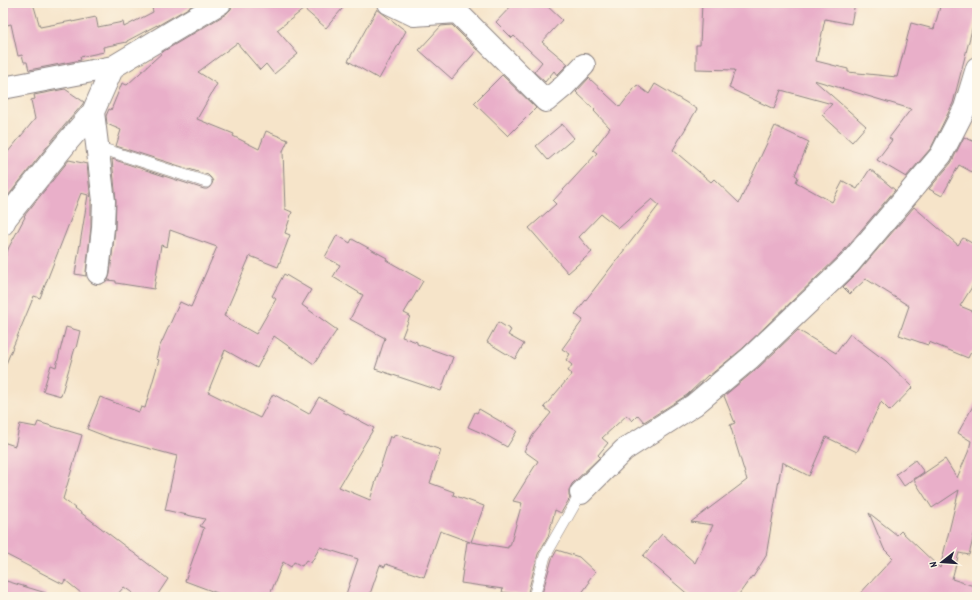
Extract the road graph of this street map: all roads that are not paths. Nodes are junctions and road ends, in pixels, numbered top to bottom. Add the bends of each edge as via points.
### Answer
1 (220, 3) edge
2 (388, 3) edge
3 (584, 65) dead end
4 (113, 67) junction
5 (977, 68) edge
6 (3, 88) edge
7 (93, 112) junction
8 (97, 147) junction
9 (206, 182) dead end
10 (3, 224) edge
11 (98, 273) dead end
12 (581, 494) joint
13 (534, 597) edge

1 - 4 street
2 - 3 street via 414,15 456,12 546,101
4 - 6 street
4 - 7 street
5 - 12 street via 965,108 941,155 849,264 694,405 624,450
7 - 8 street
7 - 10 street
8 - 9 lane
8 - 11 street via 104,201
12 - 13 lane via 546,556

